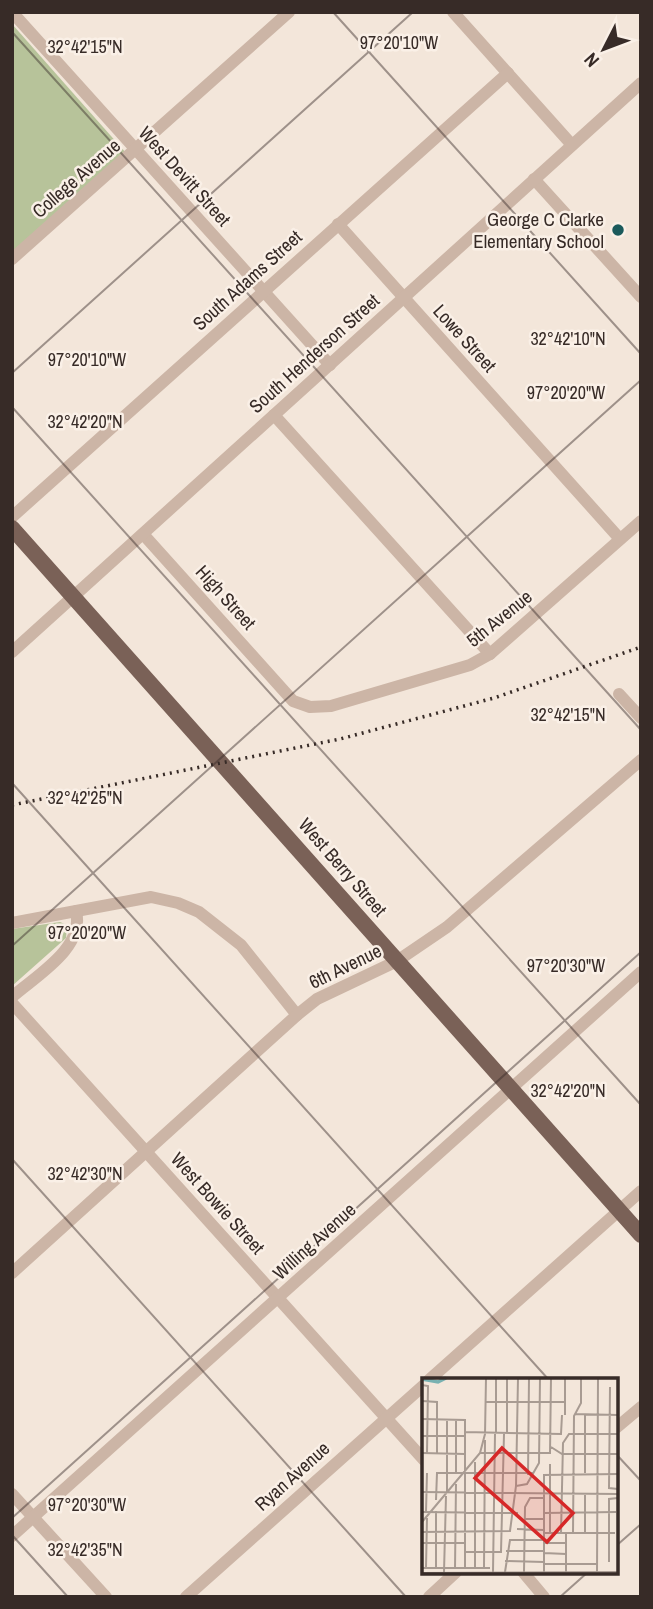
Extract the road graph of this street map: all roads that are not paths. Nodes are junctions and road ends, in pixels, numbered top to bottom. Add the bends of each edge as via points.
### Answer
1 (12, 12) edge
2 (289, 12) edge
3 (453, 12) edge
4 (508, 73) junction
5 (641, 82) edge
6 (572, 145) junction
7 (137, 150) junction
8 (534, 179) junction
9 (338, 224) junction
10 (12, 259) edge
11 (263, 291) junction
12 (641, 297) edge
13 (403, 298) junction
14 (330, 365) junction
15 (274, 415) junction
16 (12, 517) edge
17 (641, 521) edge
18 (12, 527) edge
19 (143, 534) junction
20 (620, 539) junction
21 (74, 597) junction
22 (12, 652) edge
23 (490, 654) junction
24 (281, 686) joint
25 (619, 694) dead end
26 (641, 718) edge
27 (641, 760) edge
28 (76, 911) junction
29 (12, 923) edge
30 (397, 961) junction
31 (641, 972) edge
32 (12, 997) edge
33 (12, 1003) edge
34 (297, 1014) junction
35 (511, 1091) junction
36 (147, 1154) junction
37 (641, 1191) edge
38 (619, 1211) junction
39 (641, 1235) edge
40 (12, 1273) edge
41 (278, 1299) junction
42 (431, 1378) edge
43 (422, 1387) edge
44 (641, 1407) edge
45 (386, 1418) junction
46 (618, 1426) edge
47 (422, 1458) edge
48 (12, 1494) edge
49 (34, 1517) junction
50 (12, 1536) edge
51 (454, 1574) edge
52 (525, 1574) edge
53 (106, 1597) edge
54 (186, 1597) edge
55 (429, 1597) edge
56 (544, 1597) edge

1 - 7 street, West Devitt Street
2 - 7 street, College Avenue
3 - 4 street
4 - 6 street
4 - 9 street, South Adams Street
5 - 6 street, South Henderson Street
6 - 8 street, South Henderson Street
7 - 10 street, College Avenue
7 - 11 street, West Devitt Street
8 - 12 street
8 - 13 street, South Henderson Street
9 - 11 street, South Adams Street
9 - 13 street, Lowe Street
11 - 14 street, West Devitt Street
11 - 16 street, South Adams Street
13 - 14 street, South Henderson Street
13 - 20 street, Lowe Street
14 - 15 street, South Henderson Street
15 - 19 street, South Henderson Street
15 - 23 street
17 - 20 street, 5th Avenue
18 - 21 main road, West Berry Street
19 - 21 street, South Henderson Street
19 - 24 street, High Street
20 - 23 street, 5th Avenue
21 - 22 street, South Henderson Street
21 - 30 main road, West Berry Street
23 - 24 street, 5th Avenue via 470,665 331,706 293,701
25 - 26 street
27 - 30 street, 6th Avenue via 447,927
28 - 29 street
28 - 32 street via 79,925 70,946
28 - 34 street via 151,897 200,912 241,945
30 - 34 street, 6th Avenue via 317,999
30 - 35 main road, West Berry Street
31 - 35 street, Willing Avenue
33 - 36 street, West Bowie Street
34 - 36 street, 6th Avenue
35 - 38 main road, West Berry Street
35 - 41 street, Willing Avenue
36 - 40 street, 6th Avenue
36 - 41 street, West Bowie Street
37 - 38 street
38 - 39 main road, West Berry Street
38 - 42 street
41 - 45 street, West Bowie Street
41 - 49 street, Willing Avenue
43 - 45 street, Ryan Avenue
44 - 46 street
45 - 47 street, West Bowie Street
45 - 54 street, Ryan Avenue
48 - 49 street
49 - 50 street, Willing Avenue
49 - 53 street
51 - 55 street
52 - 56 street

